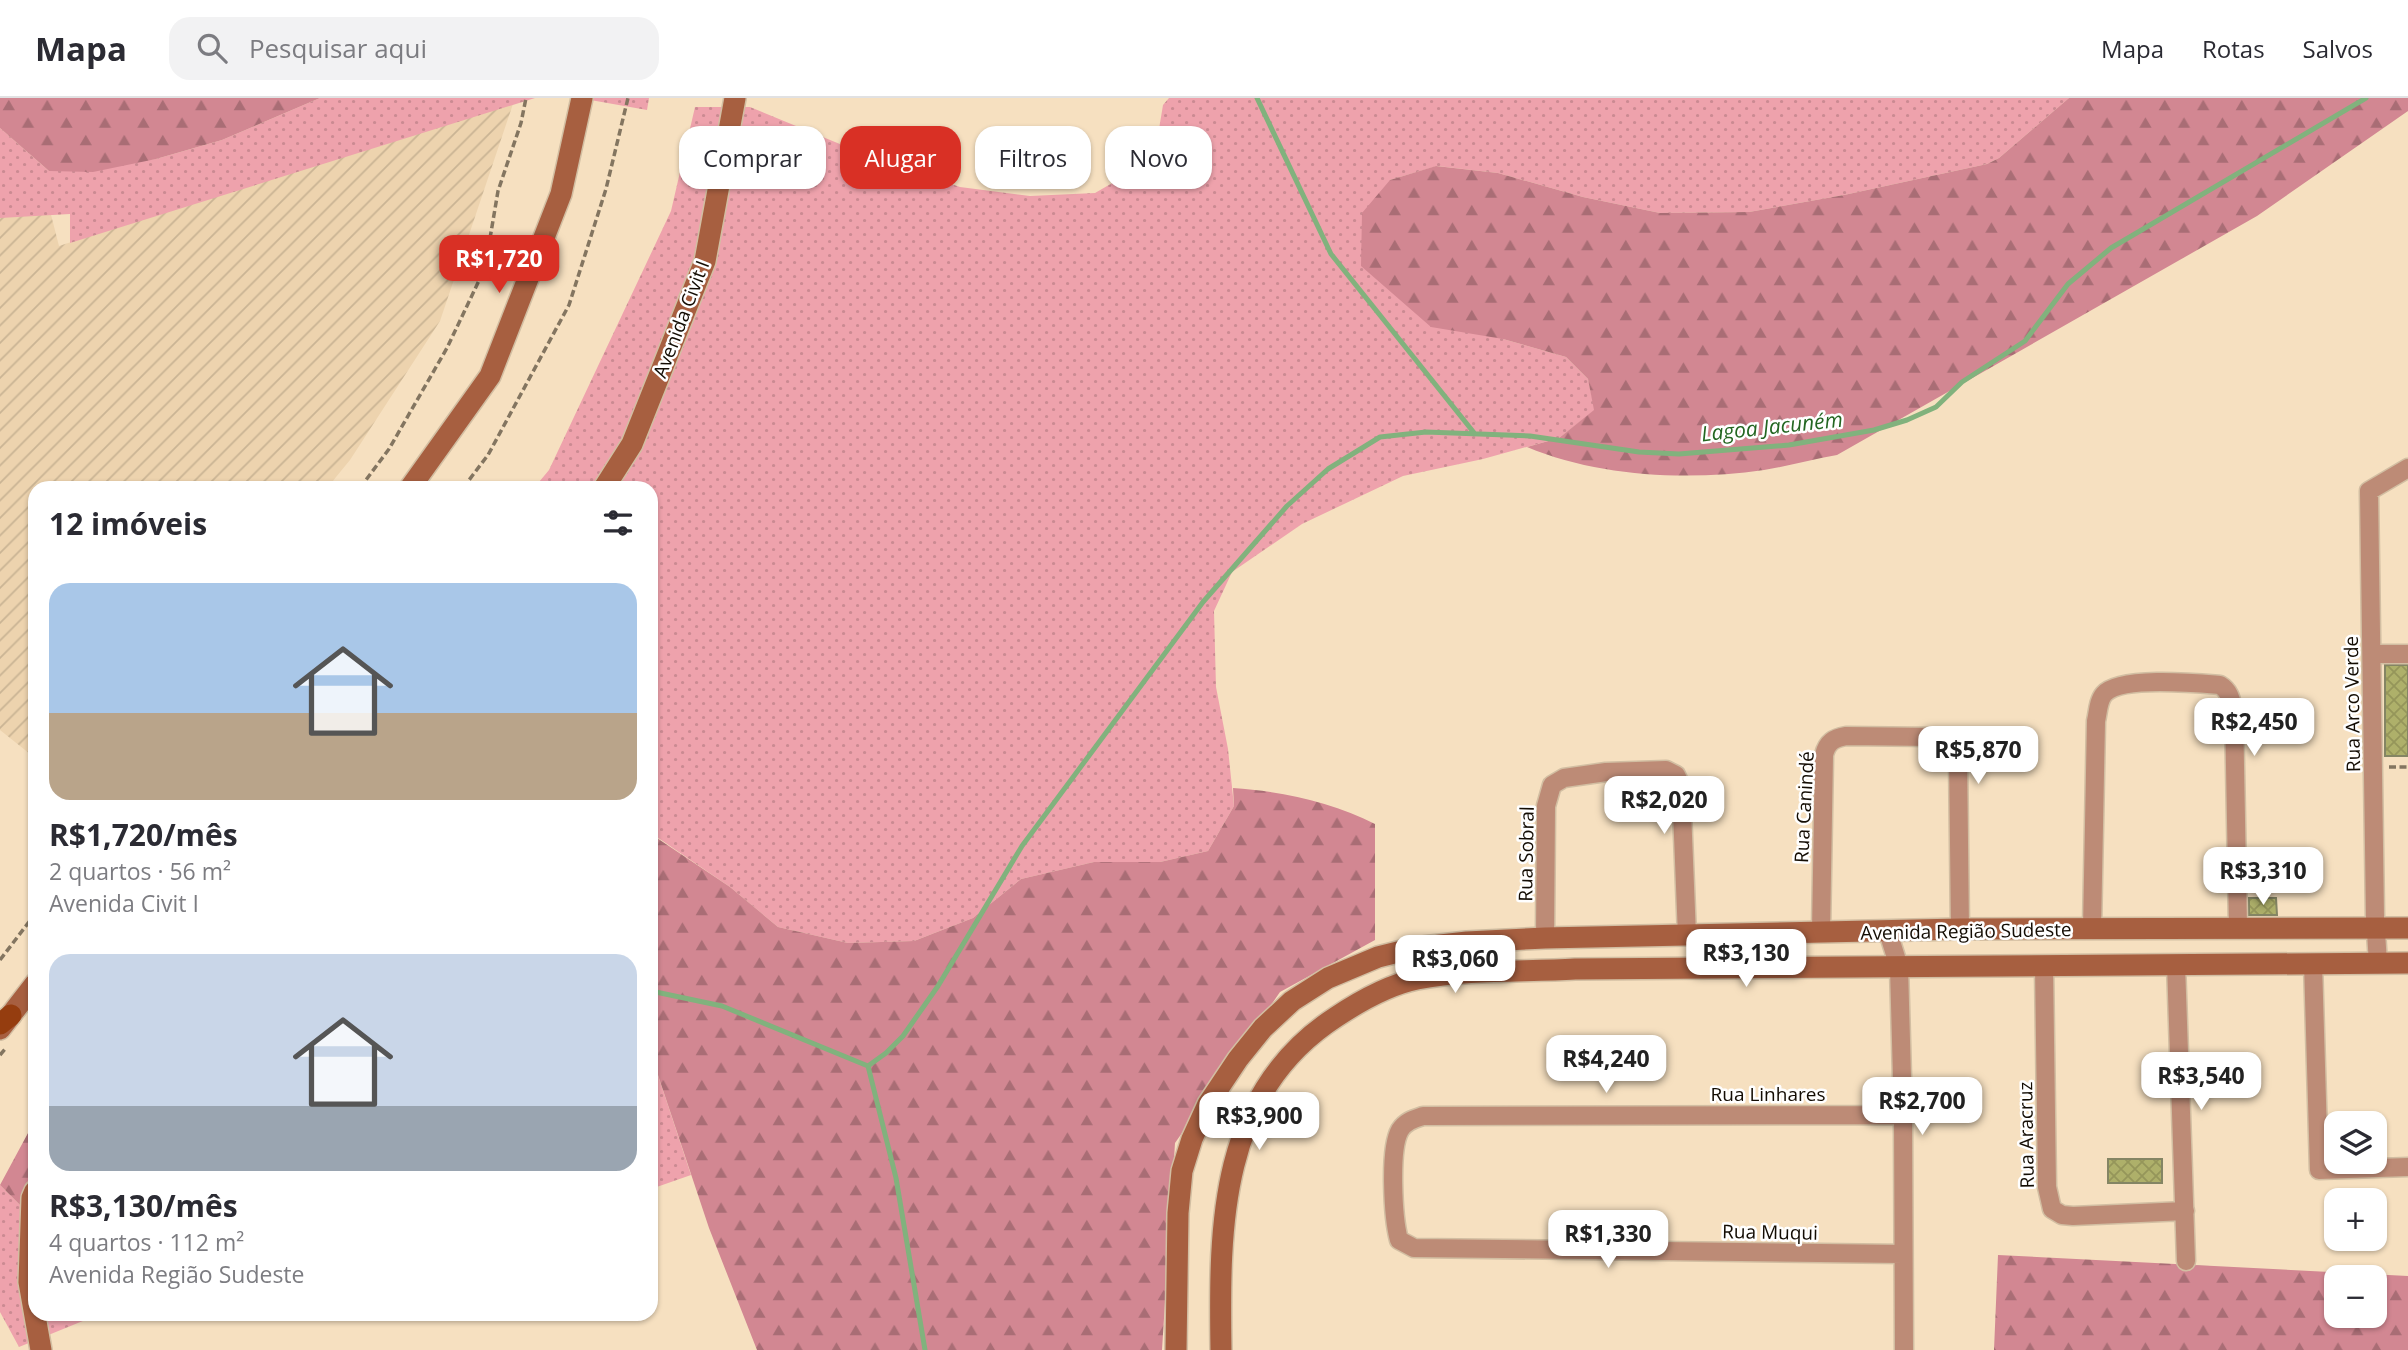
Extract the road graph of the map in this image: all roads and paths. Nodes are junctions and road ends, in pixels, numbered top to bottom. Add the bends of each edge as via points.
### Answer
1 (526, 98) edge
2 (582, 98) edge
3 (628, 98) edge
4 (735, 98) edge
5 (2408, 468) edge
6 (365, 481) edge
7 (415, 481) edge
8 (468, 481) edge
9 (608, 481) edge
10 (2372, 654) junction
11 (2408, 654) edge
12 (2384, 766) dead end
13 (2408, 767) edge
14 (28, 923) edge
15 (2375, 927) junction
16 (2238, 928) junction
17 (2408, 928) edge
18 (1960, 929) junction
19 (2092, 929) junction
20 (1821, 932) junction
21 (1888, 932) junction
22 (1661, 936) junction
23 (1687, 936) junction
24 (1545, 939) junction
25 (0, 960) edge
26 (2313, 963) junction
27 (2378, 963) junction
28 (2176, 964) junction
29 (2408, 964) edge
30 (2044, 966) junction
31 (1899, 967) junction
32 (1659, 968) junction
33 (28, 993) edge
34 (4, 1023) edge
35 (1903, 1115) junction
36 (2408, 1167) edge
37 (1393, 1185) joint
38 (2185, 1211) junction
39 (1903, 1254) junction
40 (2186, 1261) dead end
41 (36, 1321) edge
42 (41, 1350) edge
43 (1176, 1350) edge
44 (1221, 1350) edge
45 (1904, 1350) edge

1 - 6 path via 498,191 485,268 441,359
2 - 7 street via 561,194 489,376
3 - 8 path via 606,190 569,305 488,455
4 - 9 street, Avenida Civit I via 705,261 632,444
5 - 10 street, Rua Arco Verde via 2369,491
10 - 11 street
10 - 15 street, Rua Arco Verde
12 - 13 path
14 - 25 path
15 - 16 street, Avenida Região Sudeste
15 - 17 street, Avenida Região Sudeste
15 - 27 street, Rua Arco Verde
16 - 19 street, Avenida Região Sudeste
16 - 19 street via 2231,699 2220,685 2159,681 2112,689 2099,705
18 - 19 street, Avenida Região Sudeste
18 - 20 street, Rua Canindé via 1956,749 1951,742 1935,737 1885,736 1838,738 1826,748
18 - 21 street, Avenida Região Sudeste
20 - 21 street, Avenida Região Sudeste
20 - 23 street, Avenida Região Sudeste
21 - 31 street
22 - 23 street, Avenida Região Sudeste
22 - 24 street, Avenida Região Sudeste
22 - 32 street
23 - 24 street, Rua Sobral via 1680,781 1666,771 1606,772 1564,778 1548,793
24 - 43 street, Avenida Região Sudeste via 1427,947 1378,957 1328,978 1292,1001 1263,1028 1208,1104 1182,1171
26 - 27 street, Avenida Região Sudeste
26 - 28 street, Avenida Região Sudeste
26 - 36 street via 2319,1170
27 - 29 street, Avenida Região Sudeste
28 - 30 street, Avenida Região Sudeste
28 - 38 street
30 - 31 street, Avenida Região Sudeste
30 - 38 street, Rua Aracruz via 2047,1187 2052,1209 2073,1216
31 - 32 street, Avenida Região Sudeste
31 - 35 street
32 - 44 street, Avenida Região Sudeste via 1460,973 1415,980 1379,992 1317,1030 1283,1061 1261,1091 1236,1153 1224,1227
33 - 34 street
35 - 37 street, Rua Linhares via 1423,1116 1399,1133
35 - 39 street
37 - 39 street, Rua Muqui via 1399,1240 1415,1248
38 - 40 street
39 - 45 street
41 - 42 street

